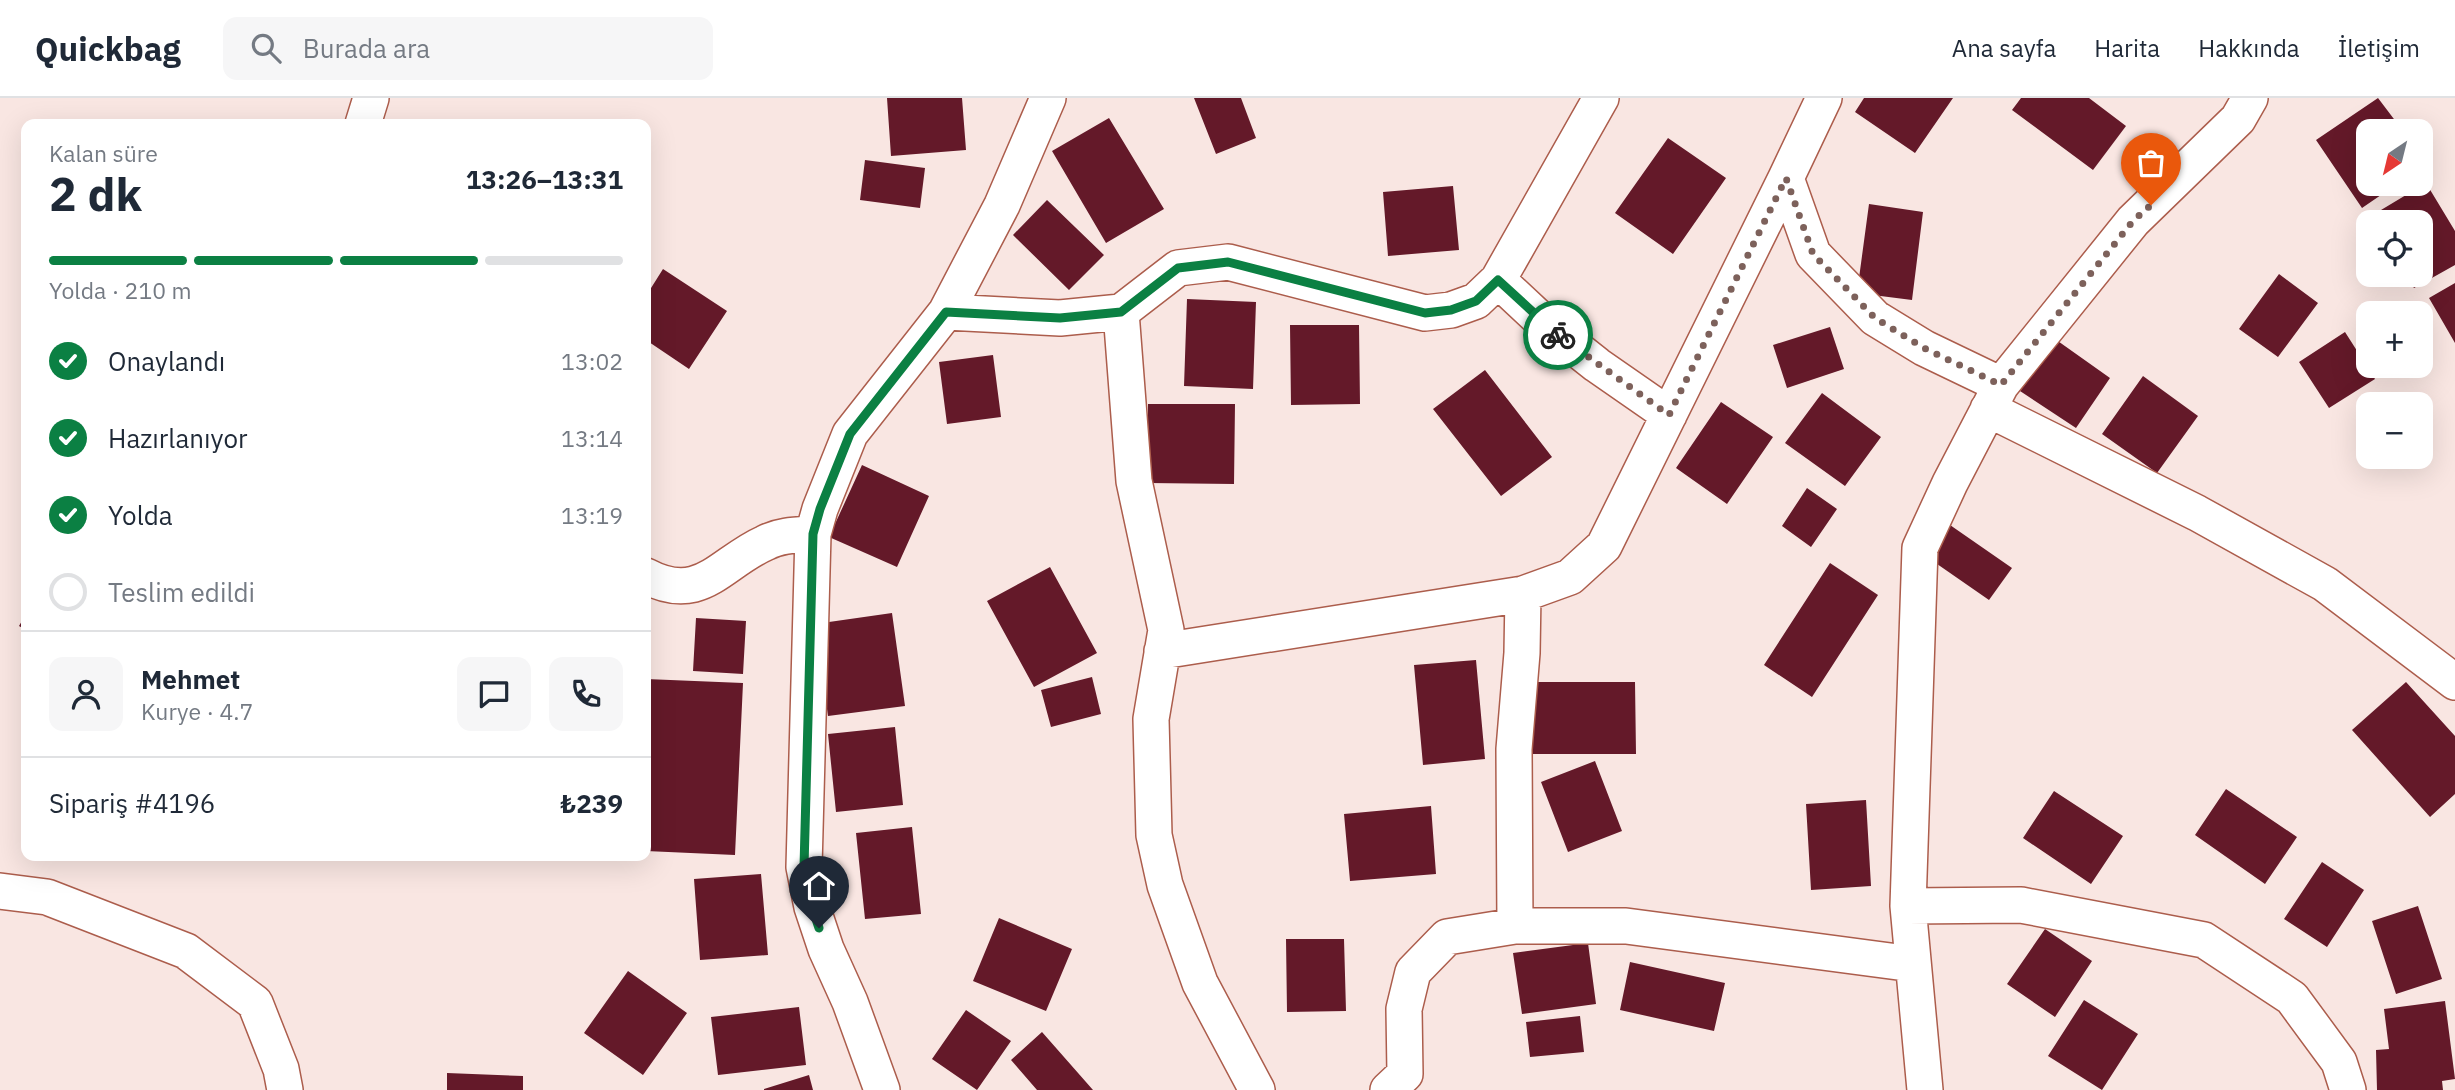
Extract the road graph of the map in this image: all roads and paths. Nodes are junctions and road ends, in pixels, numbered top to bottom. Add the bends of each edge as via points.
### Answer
1 (371, 98) edge
2 (1048, 98) edge
3 (1601, 98) edge
4 (1824, 98) edge
5 (2250, 98) edge
6 (365, 119) edge
7 (1786, 178) junction
8 (1498, 280) junction
9 (946, 312) junction
10 (1121, 312) junction
11 (1994, 397) junction
12 (1669, 415) junction
13 (813, 534) junction
14 (651, 579) edge
15 (1523, 594) junction
16 (1162, 651) junction
17 (2455, 682) edge
18 (0, 891) edge
19 (1908, 906) junction
20 (1515, 926) junction
21 (1913, 964) junction
22 (285, 1090) edge
23 (882, 1090) edge
24 (1257, 1090) edge
25 (1388, 1090) edge
26 (1925, 1090) edge
27 (2348, 1090) edge

1 - 6 street
2 - 9 street via 1002,205
3 - 8 street
4 - 7 street
5 - 11 street via 2238,119 2133,221
7 - 11 street via 1813,254 1875,318
7 - 12 street
8 - 10 street via 1476,301 1425,313 1228,262 1178,268
8 - 12 street via 1597,365
9 - 10 street via 1060,318
9 - 13 street via 850,434
10 - 16 street via 1134,481 1166,630
11 - 17 street via 2325,584
11 - 19 street via 1920,548
12 - 15 street via 1604,546 1570,577
13 - 14 street via 768,541 699,583 678,586
13 - 23 street via 804,867 826,949
15 - 16 street
15 - 20 street via 1514,749
16 - 24 street via 1151,719 1154,835 1200,983
18 - 22 street via 47,897 186,951 255,1003
19 - 21 street
19 - 27 street via 2021,905 2204,940 2292,998 2339,1062
20 - 21 street via 1626,926
20 - 25 street via 1447,937 1413,972 1404,1009 1405,1074
21 - 26 street

